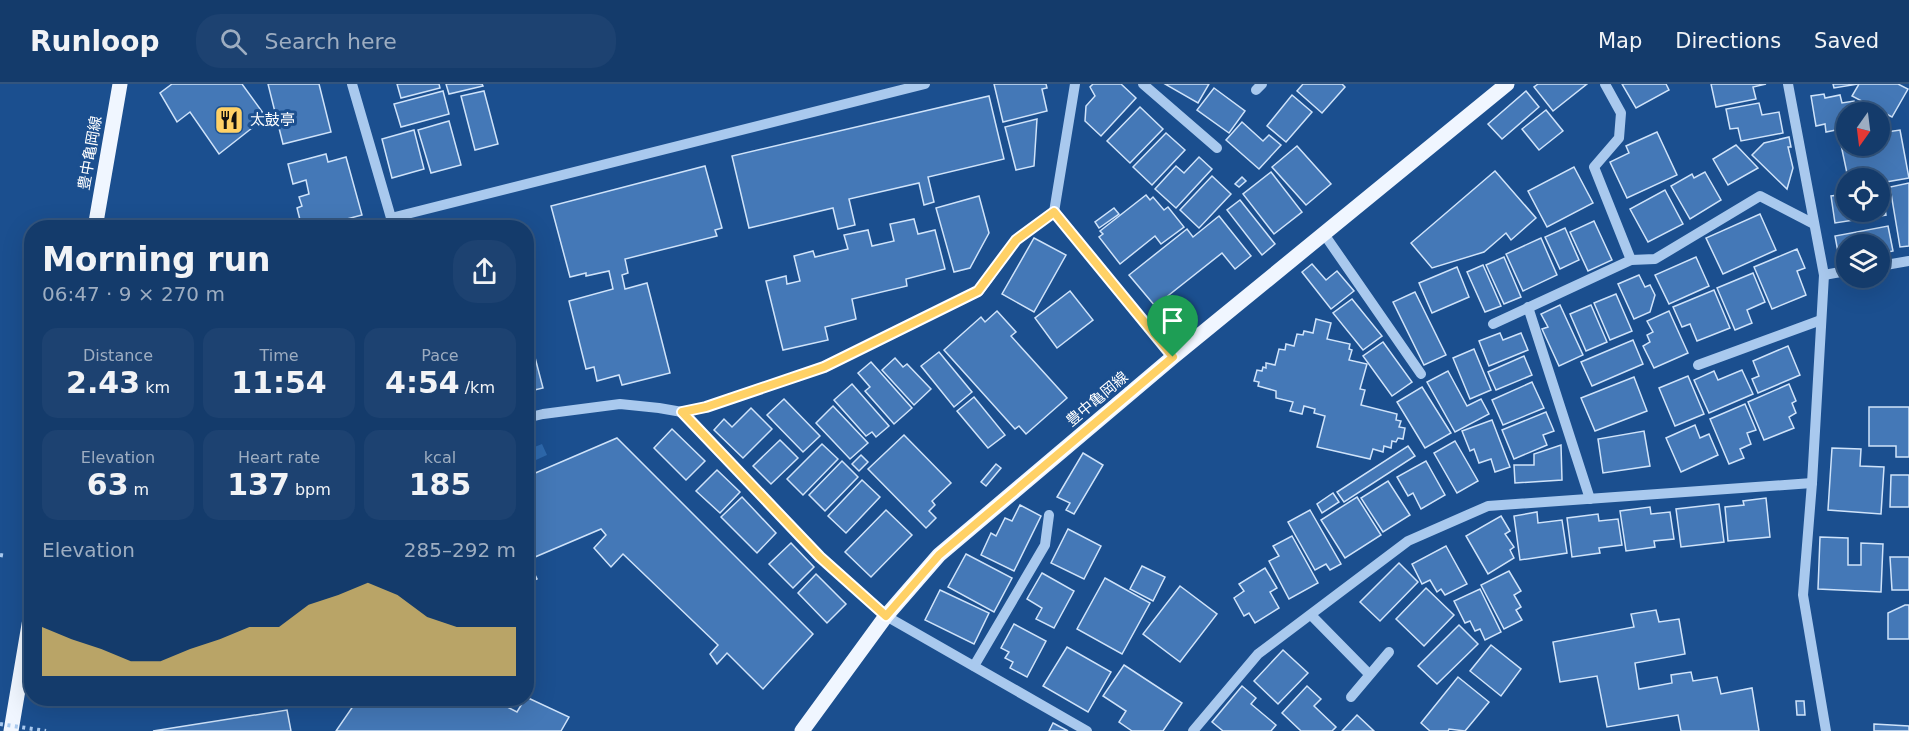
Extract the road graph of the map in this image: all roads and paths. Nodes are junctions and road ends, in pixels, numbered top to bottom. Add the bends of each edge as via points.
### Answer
1 (120, 84) edge
2 (352, 84) edge
3 (925, 84) edge
4 (1075, 84) edge
5 (1143, 84) edge
6 (1507, 84) edge
7 (1605, 84) edge
8 (1788, 84) edge
9 (1217, 148) dead end
10 (1054, 212) junction
11 (96, 220) edge
12 (391, 220) edge
13 (404, 220) edge
14 (1814, 224) junction
15 (1324, 234) junction
16 (1631, 260) junction
17 (1909, 261) edge
18 (1890, 264) edge
19 (1836, 273) edge
20 (1824, 275) junction
21 (1528, 308) junction
22 (1821, 320) junction
23 (1492, 324) dead end
24 (1173, 357) junction
25 (1698, 365) dead end
26 (1421, 374) dead end
27 (682, 412) junction
28 (534, 416) edge
29 (1812, 483) junction
30 (1590, 499) junction
31 (1049, 515) dead end
32 (0, 555) edge
33 (6, 556) dead end
34 (1311, 615) junction
35 (886, 616) junction
36 (1389, 652) dead end
37 (24, 654) edge
38 (974, 666) junction
39 (1369, 674) junction
40 (1351, 697) dead end
41 (0, 724) edge
42 (11, 731) edge
43 (46, 731) edge
44 (802, 731) edge
45 (1087, 731) edge
46 (1193, 731) edge
47 (1826, 731) edge

1 - 11 main road, 豊中亀岡線
2 - 12 street
3 - 13 street
4 - 10 street
5 - 9 street
6 - 15 main road, 豊中亀岡線
7 - 16 street via 1621,113 1619,138 1594,167
8 - 14 street
10 - 24 street
10 - 27 street via 1016,240 978,291 824,367
14 - 16 street via 1760,196 1655,259
14 - 20 street
15 - 24 main road, 豊中亀岡線
15 - 26 street
16 - 21 street
17 - 18 street
19 - 20 street
20 - 22 street
21 - 23 street
21 - 30 street
22 - 25 street
22 - 29 street
24 - 35 main road, 豊中亀岡線 via 939,555
27 - 28 street via 620,404
27 - 35 street via 820,557
29 - 30 street
29 - 47 street via 1803,595
30 - 34 street via 1488,506 1408,541
31 - 38 street via 1045,545
32 - 33 path
34 - 39 street
34 - 46 street via 1258,654
35 - 38 street
35 - 44 main road, 豊中亀岡線
36 - 39 street
37 - 42 main road
38 - 45 street
39 - 40 street
41 - 43 path, bridge

